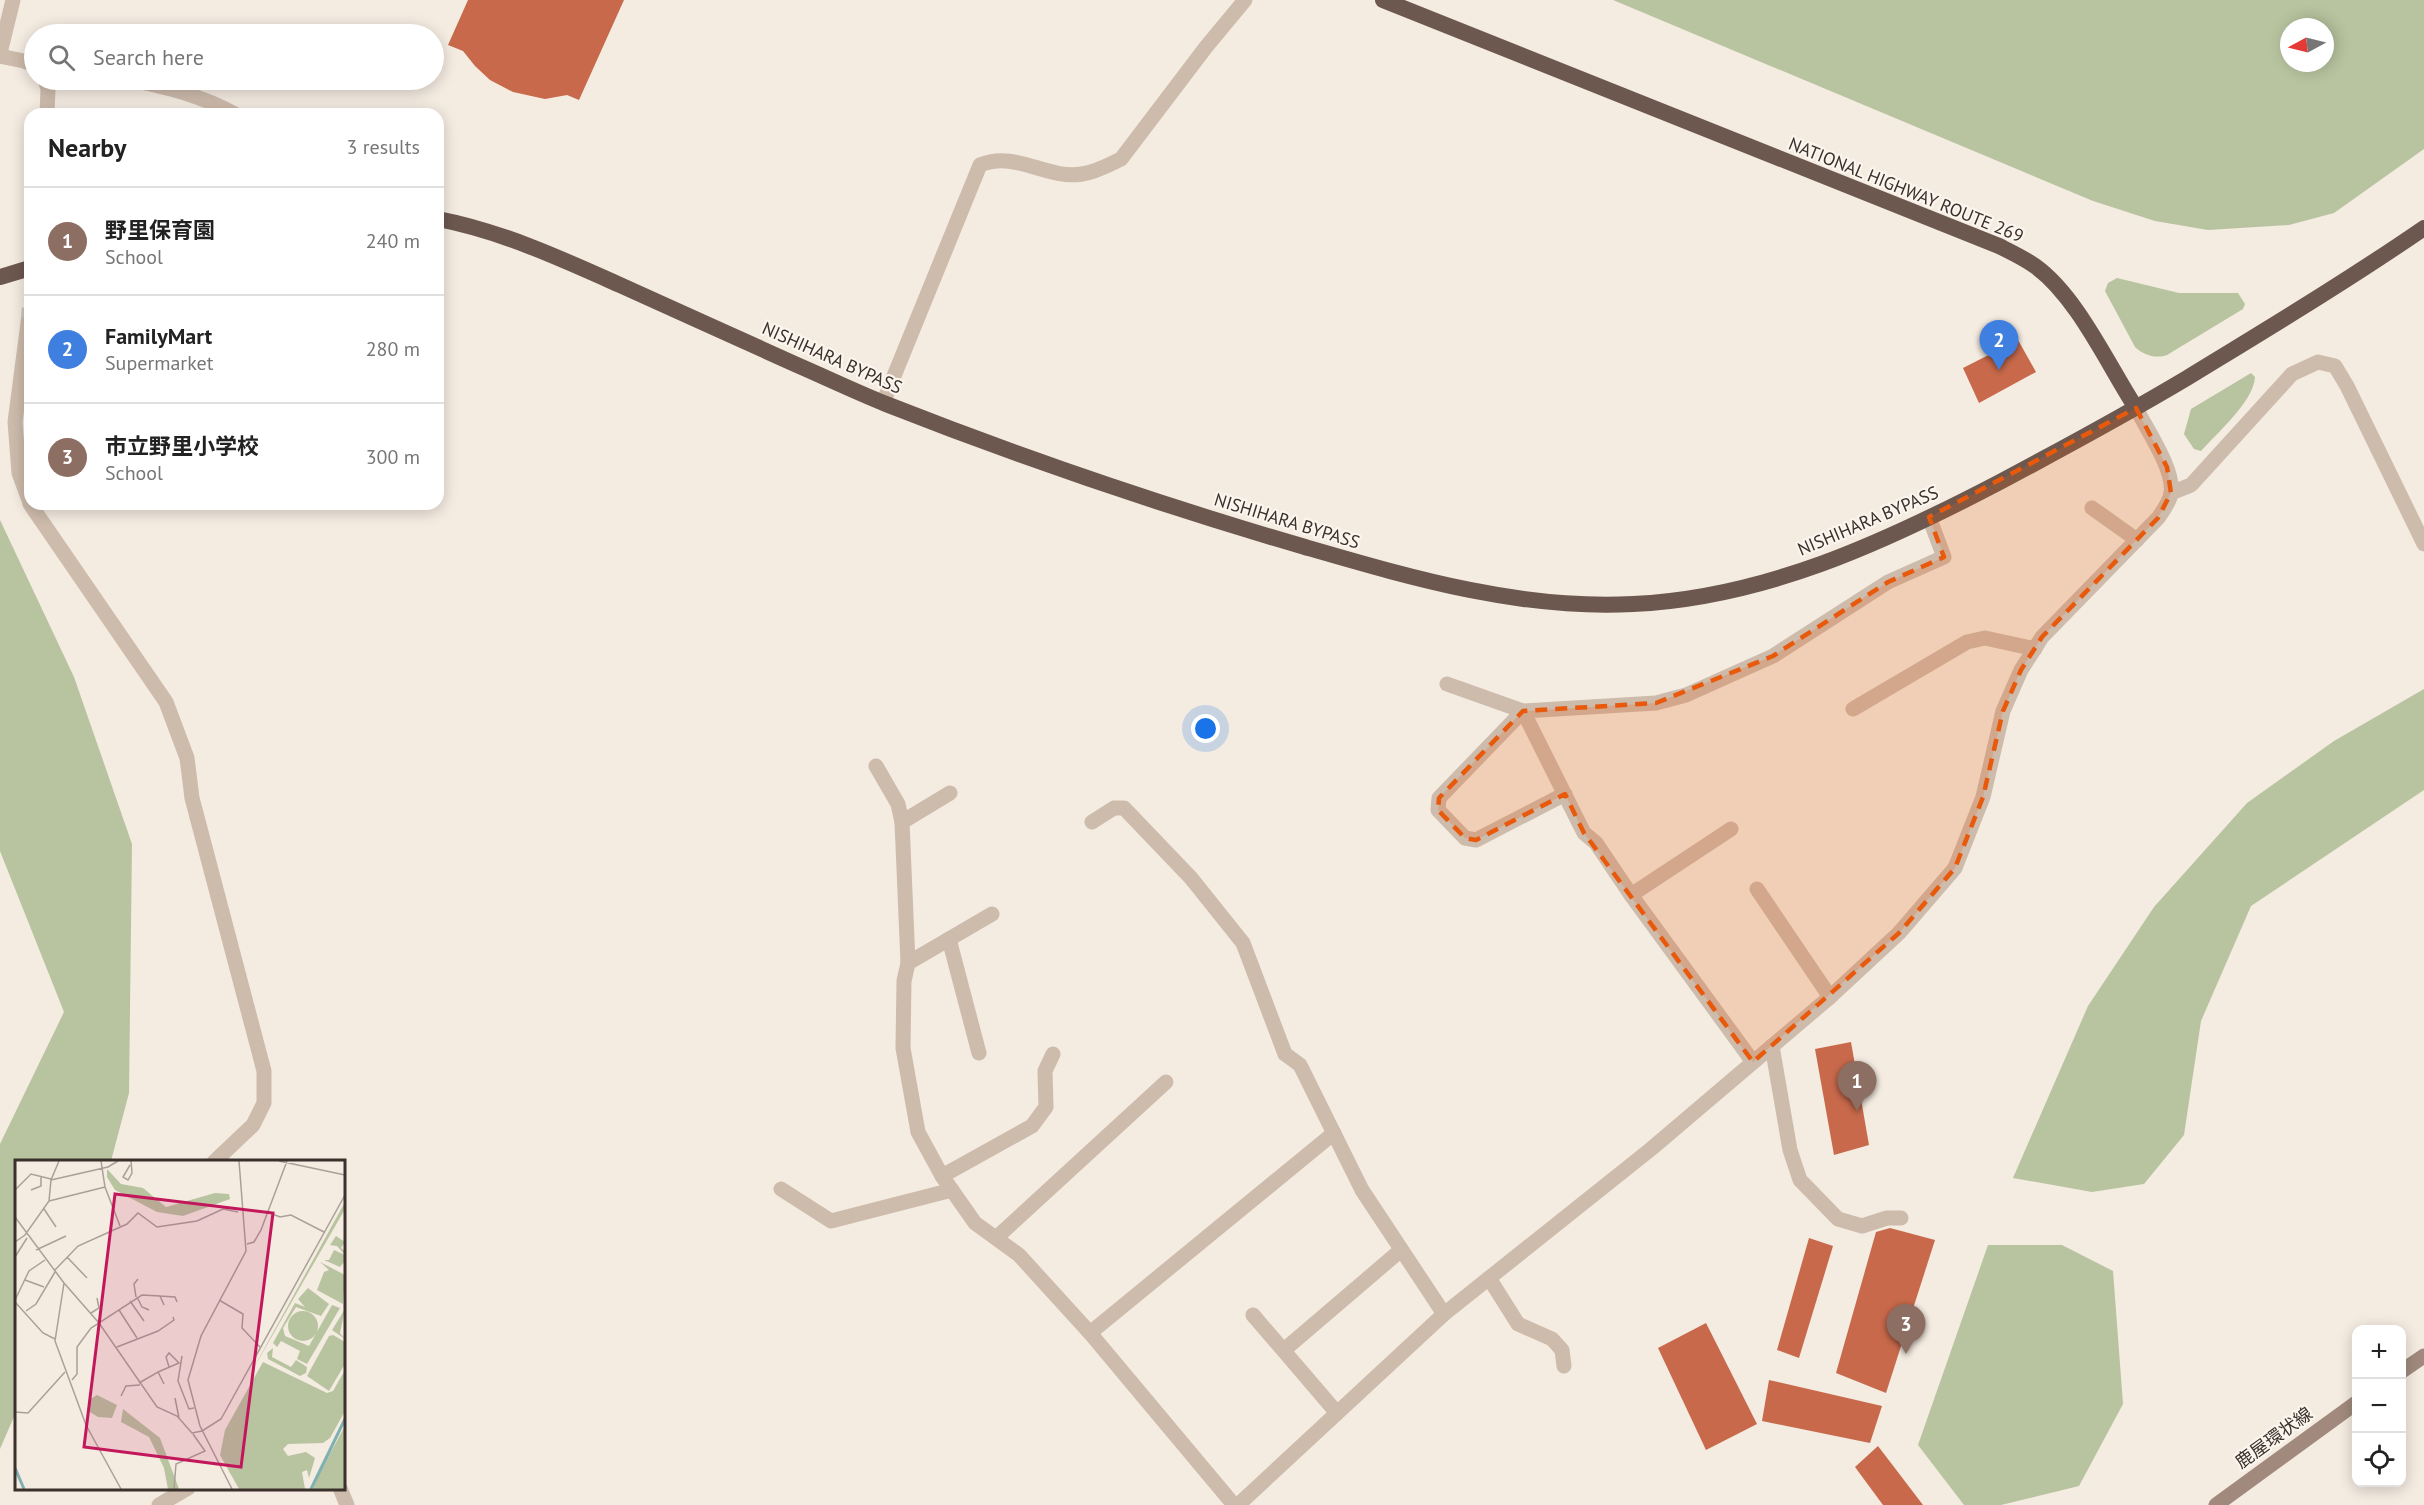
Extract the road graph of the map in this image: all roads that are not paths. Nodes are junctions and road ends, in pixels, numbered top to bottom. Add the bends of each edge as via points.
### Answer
1 (13, 0) edge
2 (1245, 0) edge
3 (1383, 0) edge
4 (0, 55) edge
5 (24, 61) edge
6 (48, 90) edge
7 (180, 90) edge
8 (47, 108) edge
9 (225, 108) edge
10 (444, 221) edge
11 (2424, 228) edge
12 (24, 270) edge
13 (0, 277) edge
14 (24, 353) edge
15 (883, 403) junction
16 (2136, 408) junction
17 (24, 485) edge
18 (2171, 493) junction
19 (2092, 508) dead end
20 (35, 510) edge
21 (1929, 517) junction
22 (2137, 540) junction
23 (2424, 544) edge
24 (2035, 649) junction
25 (1447, 684) dead end
26 (1852, 709) dead end
27 (1523, 711) junction
28 (876, 766) dead end
29 (950, 793) dead end
30 (1565, 794) junction
31 (902, 822) junction
32 (1092, 822) dead end
33 (1731, 830) dead end
34 (1757, 889) dead end
35 (1631, 895) junction
36 (992, 914) dead end
37 (949, 939) junction
38 (908, 963) junction
39 (1830, 997) junction
40 (1772, 1046) junction
41 (979, 1053) dead end
42 (1053, 1054) dead end
43 (1753, 1062) junction
44 (1166, 1082) dead end
45 (1334, 1133) junction
46 (215, 1160) edge
47 (942, 1176) junction
48 (781, 1189) dead end
49 (952, 1190) junction
50 (1901, 1218) dead end
51 (996, 1238) junction
52 (1401, 1250) junction
53 (1489, 1278) junction
54 (1253, 1314) dead end
55 (1444, 1314) junction
56 (1090, 1333) junction
57 (1284, 1350) junction
58 (2424, 1356) edge
59 (1564, 1366) dead end
60 (2406, 1368) edge
61 (2352, 1406) edge
62 (1337, 1413) junction
63 (185, 1490) edge
64 (341, 1490) edge
65 (159, 1505) edge
66 (347, 1505) edge
67 (1236, 1505) edge
68 (2216, 1505) edge

1 - 4 street
2 - 15 street via 1121,159 1081,175 1003,160 981,165
3 - 16 highway, NATIONAL HIGHWAY ROUTE 269 via 1999,246 2035,266 2062,292
4 - 5 street
6 - 8 street
7 - 9 street
10 - 15 highway, NISHIHARA BYPASS via 511,240 585,270
11 - 16 highway
12 - 13 highway
14 - 17 street via 15,422
15 - 21 highway, NISHIHARA BYPASS via 1125,491 1240,528 1438,583 1509,598 1567,604 1626,604 1719,595 1842,557
16 - 18 street via 2167,467
16 - 21 highway, NISHIHARA BYPASS
18 - 22 street via 2158,518
18 - 23 street via 2191,485 2292,374 2318,362 2335,366 2347,386
19 - 22 street
20 - 46 street via 166,702 187,759 192,798 264,1071 264,1103 253,1125
21 - 27 street via 1944,557 1888,582 1773,656 1686,695 1656,703
22 - 24 street via 2042,637
24 - 26 street via 1985,638 1967,642
24 - 39 street via 2003,711 1983,797 1954,868 1899,933
25 - 27 street
27 - 30 street
27 - 30 street via 1439,798 1438,810 1465,838 1476,840
28 - 31 street via 898,804
29 - 31 street
30 - 35 street via 1584,832 1596,843
31 - 38 street
32 - 45 street via 1114,808 1124,808 1191,878 1244,943 1285,1054 1300,1065
33 - 35 street
34 - 39 street
35 - 43 street
36 - 37 street
37 - 38 street
37 - 41 street
38 - 47 street via 903,1048 918,1132
39 - 40 street
40 - 43 street
40 - 50 street via 1790,1150 1800,1180 1838,1219 1862,1226
42 - 47 street via 1045,1071 1046,1107 1032,1126
43 - 53 street
44 - 51 street
45 - 52 street via 1362,1190
45 - 56 street
47 - 49 street
48 - 49 street via 831,1221
49 - 51 street via 975,1223
51 - 56 street via 1019,1255
52 - 55 street
52 - 57 street
53 - 55 street
53 - 59 street via 1518,1324 1557,1344
54 - 57 street
55 - 62 street
56 - 67 street
57 - 62 street
58 - 60 main road
61 - 68 main road, 鹿屋環状線
62 - 67 street
63 - 65 street
64 - 66 street

